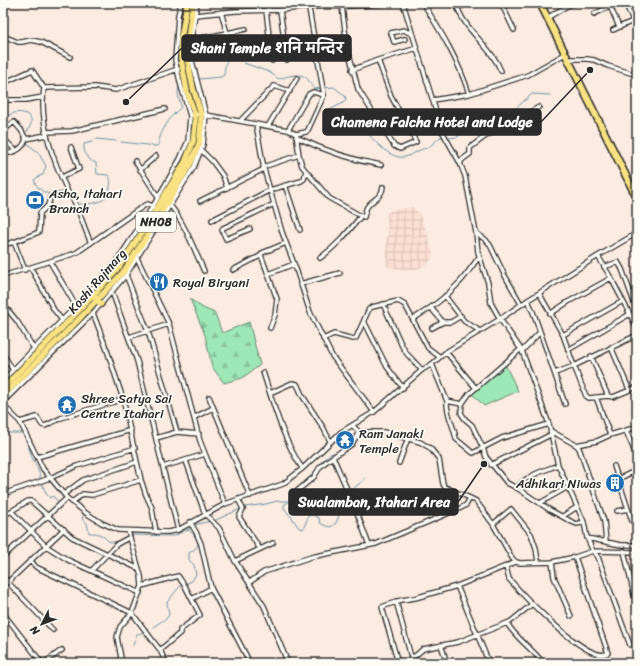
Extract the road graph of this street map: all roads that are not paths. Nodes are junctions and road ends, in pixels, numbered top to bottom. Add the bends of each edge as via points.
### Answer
1 (181, 3) edge
2 (187, 3) edge
3 (193, 3) edge
4 (197, 3) edge
5 (267, 3) edge
6 (388, 3) edge
7 (394, 3) edge
8 (403, 3) edge
9 (423, 3) edge
10 (449, 3) edge
11 (470, 3) edge
12 (501, 3) edge
13 (540, 3) edge
14 (575, 3) edge
15 (617, 3) edge
16 (625, 3) edge
17 (456, 4) junction
18 (309, 5) edge
19 (353, 5) edge
20 (610, 6) junction
21 (342, 7) junction
22 (267, 10) junction
23 (280, 10) junction
24 (221, 12) junction
25 (594, 14) dead end
26 (195, 15) junction
27 (547, 18) junction
28 (637, 19) edge
29 (632, 21) junction
30 (619, 27) junction
31 (246, 29) dead end
32 (514, 30) dead end
33 (614, 30) dead end
34 (637, 31) edge
35 (227, 33) junction
36 (413, 35) junction
37 (3, 36) edge
38 (405, 39) dead end
39 (190, 40) junction
40 (417, 48) junction
41 (70, 57) dead end
42 (566, 57) junction
43 (287, 60) dead end
44 (378, 60) junction
45 (272, 61) dead end
46 (188, 65) junction
47 (179, 69) junction
48 (352, 70) junction
49 (501, 70) dead end
50 (637, 75) edge
51 (298, 78) dead end
52 (3, 82) edge
53 (44, 88) junction
54 (196, 88) junction
55 (290, 91) junction
56 (324, 93) junction
57 (469, 94) junction
58 (43, 97) junction
59 (3, 100) edge
60 (433, 100) junction
61 (539, 107) dead end
62 (165, 109) dead end
63 (198, 115) junction
64 (240, 121) junction
65 (256, 124) junction
66 (268, 126) junction
67 (288, 130) junction
68 (3, 131) edge
69 (46, 133) junction
70 (296, 136) junction
71 (3, 138) edge
72 (26, 138) junction
73 (71, 147) dead end
74 (16, 151) junction
75 (202, 151) junction
76 (3, 155) edge
77 (299, 155) junction
78 (156, 156) dead end
79 (135, 162) dead end
80 (460, 163) junction
81 (381, 165) dead end
82 (264, 168) junction
83 (140, 170) junction
84 (306, 171) junction
85 (62, 177) junction
86 (285, 185) junction
87 (383, 187) dead end
88 (227, 188) junction
89 (270, 190) junction
90 (66, 194) junction
91 (158, 197) junction
92 (637, 198) edge
93 (200, 201) dead end
94 (169, 204) junction
95 (274, 204) junction
96 (153, 206) junction
97 (364, 217) dead end
98 (212, 220) dead end
99 (147, 229) junction
100 (250, 229) dead end
101 (300, 230) dead end
102 (476, 233) junction
103 (637, 233) edge
104 (14, 242) junction
105 (91, 243) junction
106 (286, 243) junction
107 (3, 245) edge
108 (260, 256) junction
109 (598, 256) junction
110 (479, 257) junction
111 (137, 258) junction
112 (320, 258) dead end
113 (50, 262) junction
114 (294, 264) junction
115 (604, 266) junction
116 (31, 268) junction
117 (25, 270) junction
118 (233, 270) dead end
119 (204, 271) dead end
120 (340, 273) dead end
121 (268, 274) junction
122 (126, 275) junction
123 (3, 276) edge
124 (611, 278) junction
125 (300, 284) junction
126 (112, 292) junction
127 (539, 293) junction
128 (446, 296) junction
129 (95, 298) junction
130 (528, 300) junction
131 (623, 301) junction
132 (3, 304) edge
133 (383, 304) junction
134 (521, 304) junction
135 (76, 306) junction
136 (636, 307) edge
137 (431, 308) junction
138 (93, 313) junction
139 (629, 313) junction
140 (550, 314) junction
141 (461, 316) junction
142 (414, 318) junction
143 (500, 319) junction
144 (62, 320) junction
145 (364, 321) junction
146 (443, 322) junction
147 (169, 324) junction
148 (270, 328) dead end
149 (432, 328) dead end
150 (637, 328) edge
151 (148, 331) junction
152 (480, 332) junction
153 (540, 332) junction
154 (563, 335) junction
155 (637, 335) edge
156 (129, 337) junction
157 (323, 339) junction
158 (611, 347) junction
159 (34, 349) junction
160 (521, 350) junction
161 (568, 350) junction
162 (446, 352) junction
163 (3, 354) edge
164 (440, 356) junction
165 (591, 356) junction
166 (432, 364) junction
167 (574, 366) junction
168 (13, 370) junction
169 (422, 370) junction
170 (263, 372) dead end
171 (555, 373) junction
172 (3, 380) edge
173 (475, 387) junction
174 (637, 387) edge
175 (3, 388) edge
176 (403, 388) junction
177 (629, 389) junction
178 (270, 393) junction
179 (3, 396) edge
180 (608, 396) junction
181 (209, 397) dead end
182 (596, 397) junction
183 (123, 399) junction
184 (447, 401) junction
185 (3, 403) edge
186 (462, 404) junction
187 (565, 404) dead end
188 (213, 408) junction
189 (374, 412) junction
190 (195, 417) junction
191 (20, 422) junction
192 (549, 424) junction
193 (353, 426) junction
194 (637, 427) edge
195 (131, 430) junction
196 (626, 431) junction
197 (177, 432) junction
198 (359, 432) junction
199 (552, 432) junction
200 (199, 434) junction
201 (610, 435) junction
202 (156, 438) junction
203 (408, 438) junction
204 (330, 441) junction
205 (576, 445) junction
206 (135, 448) junction
207 (484, 448) junction
208 (206, 454) junction
209 (37, 457) junction
210 (333, 457) junction
211 (637, 457) edge
212 (186, 461) junction
213 (137, 462) junction
214 (399, 463) dead end
215 (558, 464) junction
216 (491, 465) junction
217 (614, 466) dead end
218 (163, 467) junction
219 (302, 468) junction
220 (637, 470) edge
221 (50, 478) junction
222 (618, 479) junction
223 (141, 480) junction
224 (568, 487) junction
225 (517, 488) junction
226 (297, 491) dead end
227 (3, 494) edge
228 (66, 496) junction
229 (250, 496) junction
230 (470, 498) junction
231 (238, 499) junction
232 (72, 502) junction
233 (540, 503) junction
234 (225, 504) junction
235 (577, 507) junction
236 (628, 509) junction
237 (10, 511) junction
238 (617, 512) dead end
239 (205, 514) junction
240 (48, 515) junction
241 (3, 516) edge
242 (563, 516) junction
243 (190, 522) junction
244 (584, 522) junction
245 (632, 522) dead end
246 (493, 524) junction
247 (64, 529) junction
248 (178, 530) junction
249 (31, 531) junction
250 (128, 531) junction
251 (156, 532) junction
252 (130, 537) junction
253 (588, 538) junction
254 (606, 542) junction
255 (273, 543) dead end
256 (369, 545) junction
257 (637, 545) edge
258 (46, 546) junction
259 (260, 549) junction
260 (593, 551) junction
261 (624, 551) junction
262 (637, 552) edge
263 (107, 554) junction
264 (3, 557) edge
265 (575, 557) junction
266 (31, 561) junction
267 (235, 561) junction
268 (516, 562) junction
269 (538, 562) junction
270 (552, 562) junction
271 (507, 565) junction
272 (139, 569) junction
273 (92, 570) junction
274 (3, 577) edge
275 (8, 582) junction
276 (250, 582) junction
277 (142, 586) junction
278 (457, 586) junction
279 (211, 588) junction
280 (140, 592) junction
281 (192, 599) junction
282 (396, 601) junction
283 (531, 605) junction
284 (637, 608) edge
285 (132, 613) junction
286 (3, 614) edge
287 (571, 616) dead end
288 (507, 623) junction
289 (53, 630) dead end
290 (557, 633) dead end
291 (478, 634) junction
292 (441, 645) junction
293 (630, 645) dead end
294 (62, 650) dead end
295 (160, 650) junction
296 (3, 656) edge
297 (121, 658) junction
298 (596, 659) dead end
299 (8, 663) edge
300 (43, 663) edge
301 (116, 663) edge
302 (122, 663) edge
303 (166, 663) edge
304 (250, 663) edge
305 (288, 663) edge
306 (398, 663) edge
307 (447, 663) edge
308 (489, 663) edge
309 (543, 663) edge

1 - 47 street via 175,53
2 - 47 main road, Koshi Rajmarg / NH08
3 - 46 main road, Koshi Rajmarg / NH08 via 186,45
4 - 26 street
5 - 22 street
6 - 7 street
6 - 19 street
8 - 36 street
9 - 57 street via 456,60
10 - 17 street
11 - 17 street via 464,6
12 - 32 street
13 - 27 highway
14 - 27 street
15 - 20 street
16 - 29 street
17 - 49 street via 465,22
18 - 21 street
18 - 23 street
18 - 56 street
19 - 21 street
20 - 25 street
20 - 30 street
21 - 48 street
22 - 23 street
22 - 24 street
22 - 45 street
23 - 43 street
24 - 26 street
24 - 35 street
26 - 39 street
27 - 42 highway
28 - 29 street
29 - 30 street
29 - 34 street
30 - 33 street
31 - 35 street
35 - 39 street
36 - 38 street via 404,30 391,33 394,42
36 - 40 street
37 - 41 street via 18,42 37,40
39 - 54 street
40 - 44 street
40 - 60 street
42 - 50 street via 587,58
42 - 57 street via 528,75
42 - 92 highway
44 - 48 street
44 - 48 street via 392,96 416,142 400,149 394,146 363,98
46 - 47 street
46 - 54 main road, Koshi Rajmarg / NH08
47 - 53 street via 116,90 95,87
47 - 63 main road, Koshi Rajmarg / NH08
51 - 55 street
52 - 53 street via 32,70
53 - 58 street
54 - 63 main road, Koshi Rajmarg / NH08
55 - 64 street via 272,87
55 - 66 street
56 - 67 street via 309,94
56 - 70 street via 308,130
57 - 60 street
58 - 59 street
58 - 69 street
60 - 80 street via 442,131
61 - 80 street via 483,138 471,147 470,154
62 - 69 street via 72,131
63 - 64 street
63 - 75 street via 206,126
63 - 91 street via 180,159
63 - 94 main road, Koshi Rajmarg / NH08 via 199,144
63 - 99 main road, Koshi Rajmarg / NH08 via 193,142
64 - 65 street
65 - 66 street
65 - 82 street
66 - 67 street
67 - 70 street
68 - 72 street via 15,123
69 - 72 street
69 - 85 street
70 - 77 street
70 - 81 street via 357,161
71 - 74 street
72 - 74 street via 25,144
73 - 85 street via 79,169
74 - 76 street
75 - 88 street via 223,176
75 - 94 street via 194,168
77 - 82 street
77 - 84 street
78 - 83 street
79 - 83 street
80 - 102 street
82 - 88 street
82 - 89 street
83 - 91 street
84 - 86 street via 302,180
84 - 112 street via 329,198 361,216 343,238
85 - 90 street
86 - 89 street
86 - 101 street
87 - 97 street via 378,198 367,207
88 - 93 street
89 - 95 street
89 - 98 street
90 - 104 street via 50,198 47,208 40,213 38,233
90 - 105 street via 74,201
91 - 96 street
94 - 99 main road, Koshi Rajmarg / NH08
94 - 119 street via 176,213
95 - 100 street via 222,230 226,239
95 - 106 street
96 - 99 street
96 - 105 street via 145,205
99 - 111 street
99 - 129 street via 115,264
99 - 129 main road, Koshi Rajmarg / NH08 via 124,271
102 - 110 street
102 - 134 street via 490,245
103 - 109 street
104 - 107 street
104 - 117 street
105 - 113 street via 76,253
106 - 108 street
106 - 114 street
108 - 118 street
108 - 121 street
109 - 115 street
109 - 127 street
110 - 128 street
110 - 143 street via 488,283 491,303
111 - 122 street
111 - 147 street
113 - 116 street
113 - 135 street
114 - 121 street
114 - 125 street
115 - 124 street
115 - 136 street via 618,262
116 - 117 street
116 - 144 street
117 - 123 street
120 - 125 street
121 - 148 street via 277,299
122 - 126 street
122 - 151 street
124 - 131 street
124 - 140 street
125 - 157 street
126 - 129 street
126 - 156 street
127 - 130 street
127 - 140 street
128 - 137 street
128 - 141 street
129 - 135 street
129 - 138 street
129 - 175 main road, Koshi Rajmarg / NH08
129 - 179 main road, Koshi Rajmarg / NH08
130 - 134 street
130 - 153 street
131 - 139 street
131 - 154 street
132 - 159 street
133 - 142 street via 402,302
133 - 145 street via 369,309
133 - 169 street via 402,346
134 - 143 street
135 - 144 street
136 - 139 street
137 - 142 street
137 - 146 street
138 - 183 street
138 - 185 street
139 - 150 street
139 - 161 street
140 - 154 street
141 - 146 street via 451,322
141 - 152 street
142 - 164 street via 423,341
143 - 152 street
143 - 160 street
144 - 159 street
145 - 157 street via 356,338 334,334
145 - 176 street via 387,367
146 - 149 street
147 - 151 street
147 - 190 street
151 - 156 street
151 - 197 street
152 - 162 street
153 - 160 street
153 - 171 street
154 - 161 street
155 - 158 street
156 - 202 street
157 - 189 street via 332,356
158 - 165 street
158 - 177 street
159 - 168 street
160 - 173 street
160 - 192 street
161 - 167 street
162 - 164 street
162 - 173 street
163 - 168 street
164 - 166 street
165 - 167 street
165 - 180 street
166 - 169 street
166 - 184 street
167 - 171 street
167 - 182 street via 586,396
168 - 172 street
169 - 176 street
170 - 178 street
171 - 187 street
173 - 186 street
174 - 177 street
176 - 189 street
177 - 180 street via 613,397
178 - 204 street via 292,383 297,384
178 - 219 street via 293,455
180 - 182 street
181 - 188 street
182 - 201 street
183 - 191 street via 61,418 45,426 37,417
183 - 195 street
184 - 186 street
184 - 207 street via 456,439 473,453
185 - 191 street
186 - 207 street via 461,413 472,425
188 - 190 street
188 - 229 street
189 - 193 street
190 - 200 street
191 - 209 street
192 - 199 street
192 - 207 street via 502,438
193 - 198 street
193 - 204 street
194 - 196 street
195 - 206 street
195 - 209 street
196 - 201 street
196 - 211 street
197 - 200 street
197 - 202 street
198 - 203 street via 384,432
198 - 210 street via 352,444
199 - 205 street
199 - 215 street
199 - 216 street
200 - 208 street
201 - 205 street via 597,441
202 - 218 street
203 - 214 street
203 - 230 street via 420,442 436,454 445,487
204 - 219 street
205 - 254 street via 604,521
206 - 213 street
206 - 221 street via 77,466
207 - 216 street
208 - 212 street
208 - 234 street
209 - 221 street
210 - 226 street
210 - 256 street
212 - 218 street
212 - 239 street
213 - 223 street
213 - 228 street via 83,480
215 - 224 street
215 - 225 street via 526,479
216 - 225 street via 506,483
217 - 222 street
218 - 248 street
219 - 229 street via 283,484
220 - 222 street
221 - 227 street
221 - 228 street
222 - 236 street
223 - 232 street via 92,495 83,494
223 - 251 street via 152,508
224 - 233 street
224 - 235 street
225 - 233 street
228 - 232 street
228 - 240 street
229 - 231 street
230 - 246 street via 476,501
230 - 256 street via 456,510
231 - 234 street
231 - 259 street via 243,510 239,517
232 - 250 street via 102,524
233 - 242 street
234 - 239 street
235 - 242 street
235 - 244 street
236 - 238 street
236 - 245 street
237 - 240 street via 31,501
237 - 241 street
237 - 249 street
239 - 243 street
239 - 267 street via 219,528
240 - 247 street
240 - 249 street
242 - 244 street via 575,524
243 - 248 street
243 - 279 street via 200,544
244 - 253 street
246 - 268 street
246 - 269 street via 511,509 531,534
247 - 258 street
247 - 263 street via 72,537
248 - 251 street
249 - 258 street
249 - 264 street
250 - 251 street
250 - 252 street
252 - 263 street
252 - 272 street
253 - 254 street
253 - 260 street
254 - 257 street
255 - 259 street
256 - 276 street via 311,557 264,572
258 - 266 street
258 - 273 street via 68,560
259 - 267 street
260 - 261 street
260 - 265 street
260 - 293 street via 598,557
261 - 262 street
261 - 284 street
263 - 272 street
263 - 273 street
265 - 270 street
265 - 298 street via 608,653 602,659
266 - 275 street
266 - 285 street via 36,567
267 - 276 street
268 - 269 street
268 - 271 street
269 - 270 street
270 - 287 street via 554,577
271 - 278 street
271 - 283 street via 507,576
272 - 277 street
273 - 280 street
274 - 275 street
275 - 289 street
276 - 305 street via 264,606
277 - 280 street
277 - 281 street via 180,577
278 - 282 street
278 - 291 street
279 - 281 street
279 - 304 street
280 - 285 street
281 - 295 street via 200,615
282 - 292 street via 411,657 423,649
282 - 306 street via 382,607
283 - 288 street
283 - 290 street via 542,620
285 - 295 street
285 - 297 street via 118,632
286 - 300 street
288 - 291 street
288 - 309 street
291 - 292 street
291 - 308 street
292 - 307 street
294 - 300 street
295 - 303 street
296 - 299 street
297 - 301 street
297 - 302 street

